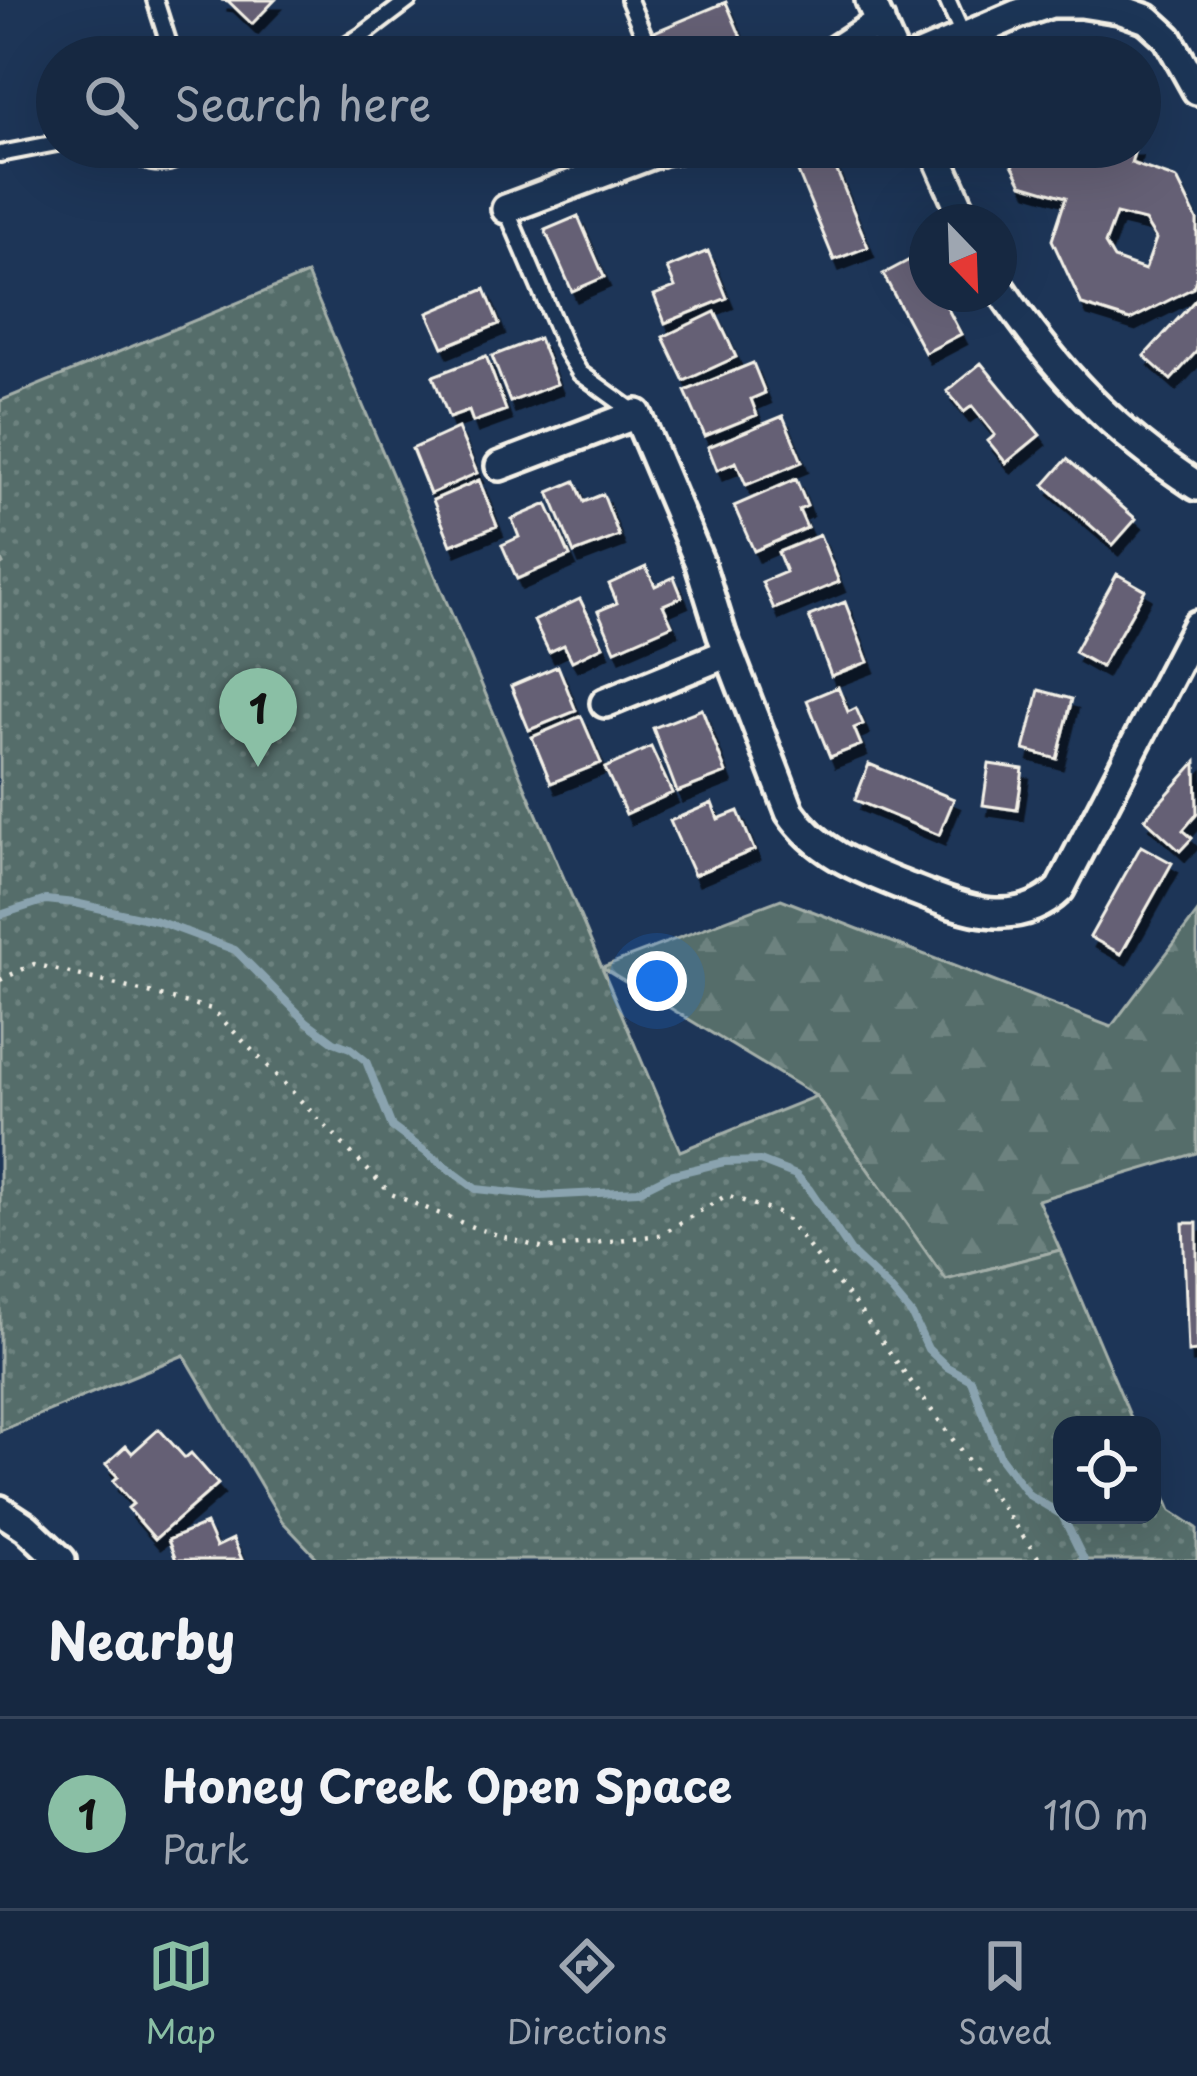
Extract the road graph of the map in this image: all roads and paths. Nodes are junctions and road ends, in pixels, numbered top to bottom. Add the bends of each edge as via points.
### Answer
1 (155, 0) edge
2 (409, 0) edge
3 (629, 0) edge
4 (947, 0) edge
5 (875, 11) edge
6 (166, 36) edge
7 (361, 36) edge
8 (644, 36) edge
9 (848, 36) edge
10 (963, 36) edge
11 (969, 36) edge
12 (1197, 90) edge
13 (36, 146) edge
14 (0, 154) edge
15 (615, 168) edge
16 (942, 168) edge
17 (958, 204) edge
18 (506, 209) joint
19 (1016, 312) edge
20 (637, 414) junction
21 (500, 466) dead end
22 (1197, 486) edge
23 (1197, 626) edge
24 (728, 653) junction
25 (605, 703) dead end
26 (0, 980) edge
27 (0, 1510) edge
28 (61, 1560) edge
29 (1040, 1560) edge

1 - 6 lane
2 - 7 lane
3 - 8 lane
4 - 10 lane
5 - 9 street
11 - 12 street via 1051,3 1119,8 1168,38
13 - 14 lane
15 - 18 street
16 - 17 street
18 - 20 lane via 580,373
19 - 22 street via 1111,424
20 - 21 street
20 - 24 street
23 - 24 street via 1060,889 1018,911 966,910 830,854 804,832
24 - 25 street
26 - 29 path via 34,964 212,1009 391,1194 544,1249 660,1235 727,1195 783,1215
27 - 28 street

